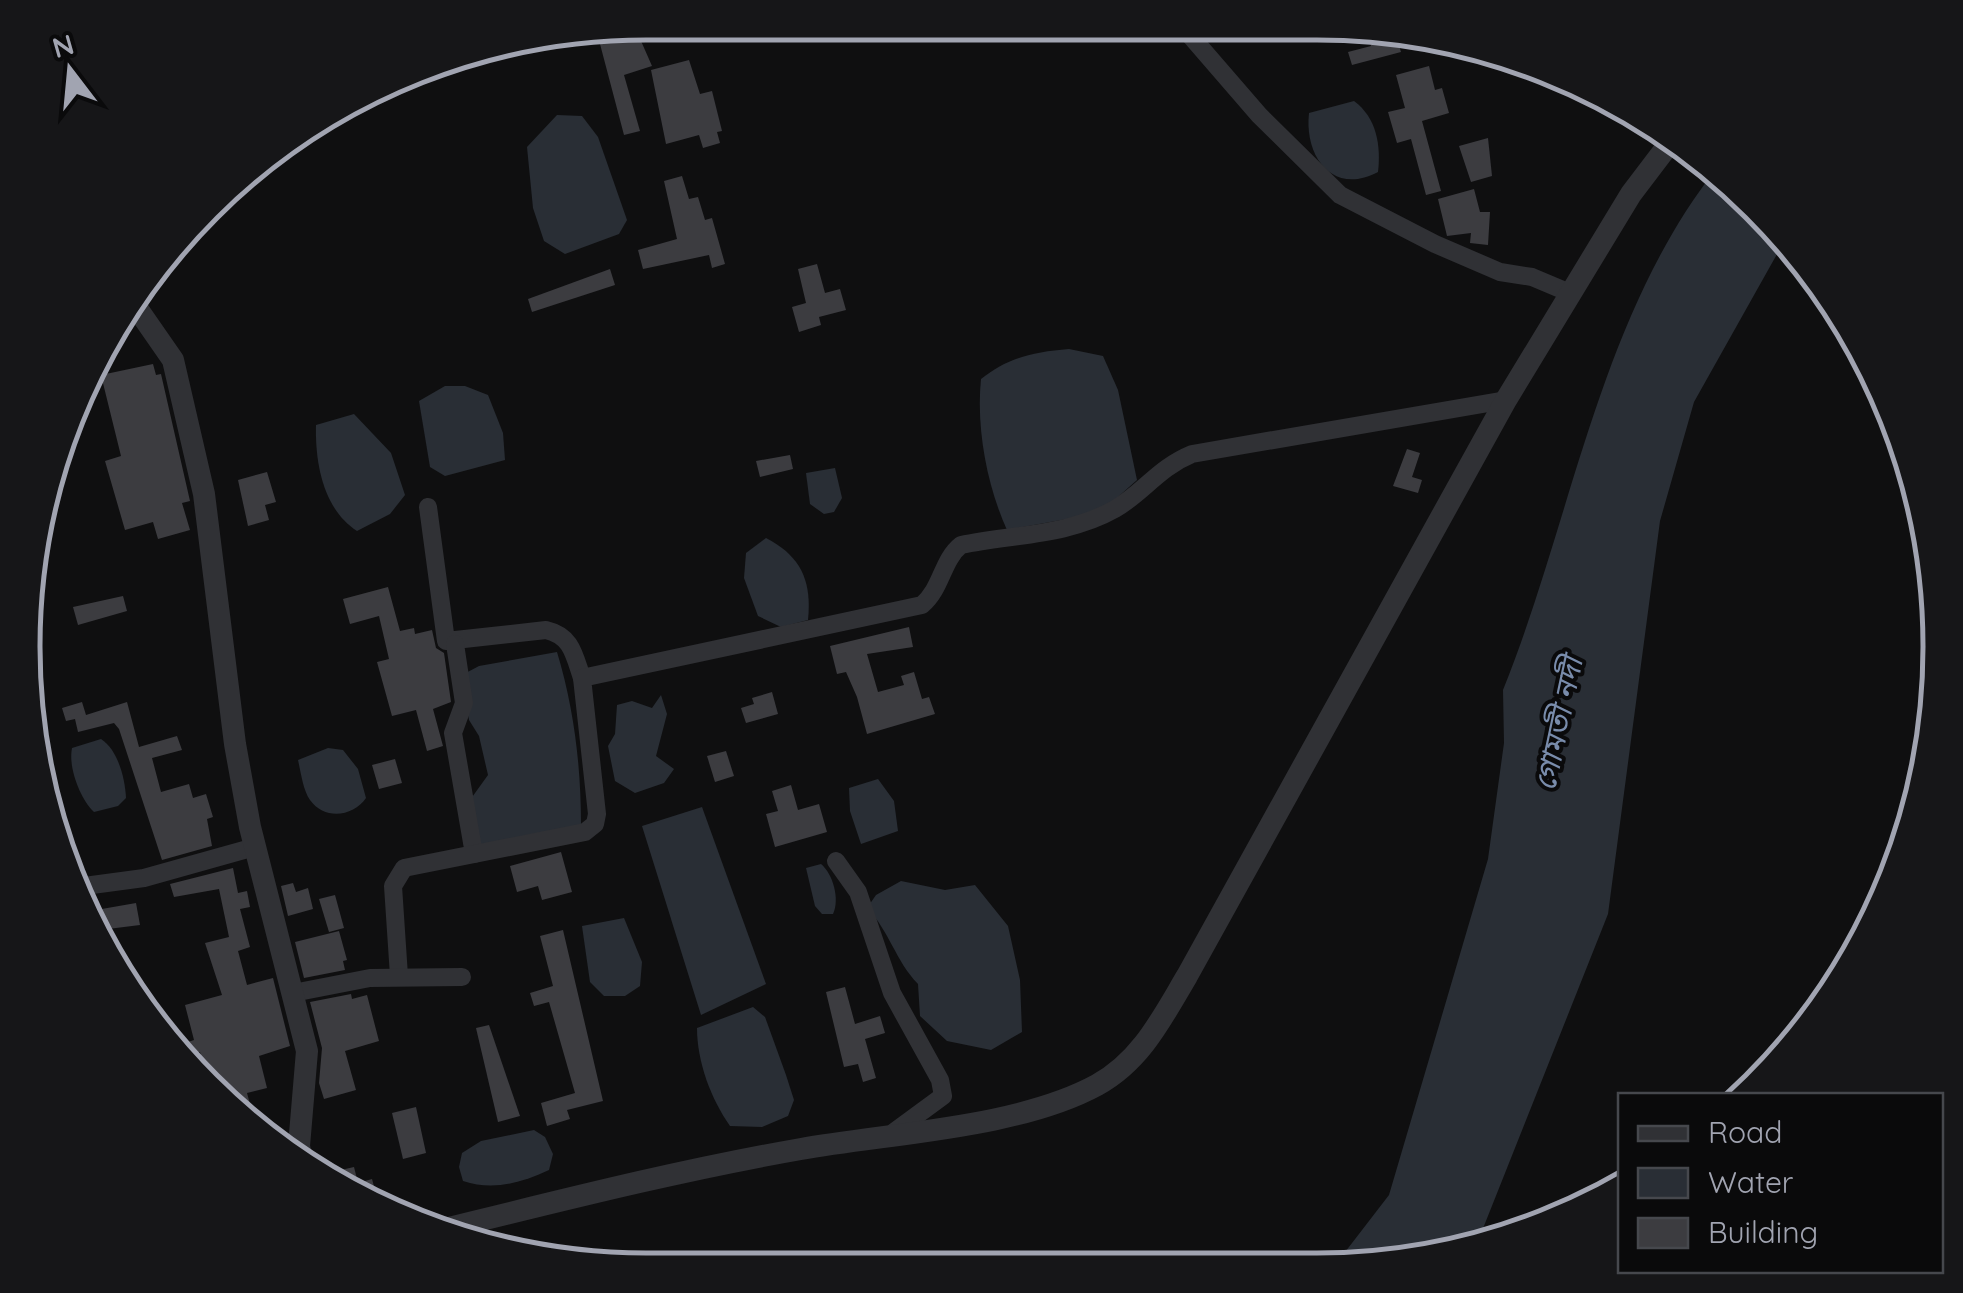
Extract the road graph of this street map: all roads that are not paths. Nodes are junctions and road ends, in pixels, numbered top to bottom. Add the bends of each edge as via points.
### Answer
1 (1194, 40) edge
2 (1664, 150) edge
3 (1570, 293) junction
4 (140, 313) edge
5 (1506, 400) junction
6 (428, 508) dead end
7 (455, 644) junction
8 (582, 678) junction
9 (255, 847) junction
10 (474, 854) junction
11 (836, 861) dead end
12 (89, 885) edge
13 (399, 976) junction
14 (462, 977) dead end
15 (293, 994) junction
16 (894, 1132) junction
17 (303, 1146) edge
18 (464, 1224) edge

1 - 3 street via 1340,195 1452,251
2 - 3 street
3 - 5 street
4 - 9 street via 173,360 204,494 234,744
5 - 8 street via 1192,454 1165,465 1117,508 1057,532 961,545 936,594 922,605
5 - 16 street via 1147,1044 1076,1096 1002,1118
6 - 7 street via 446,642
7 - 8 street via 546,630 562,634
7 - 10 street via 464,703 453,734
8 - 10 street via 594,824 585,832
9 - 12 street via 144,878
9 - 15 street
10 - 13 street via 404,868 396,877
11 - 16 street via 858,892 892,993 944,1096
13 - 14 street
13 - 15 street
15 - 17 street via 307,1051
16 - 18 street via 626,1184

